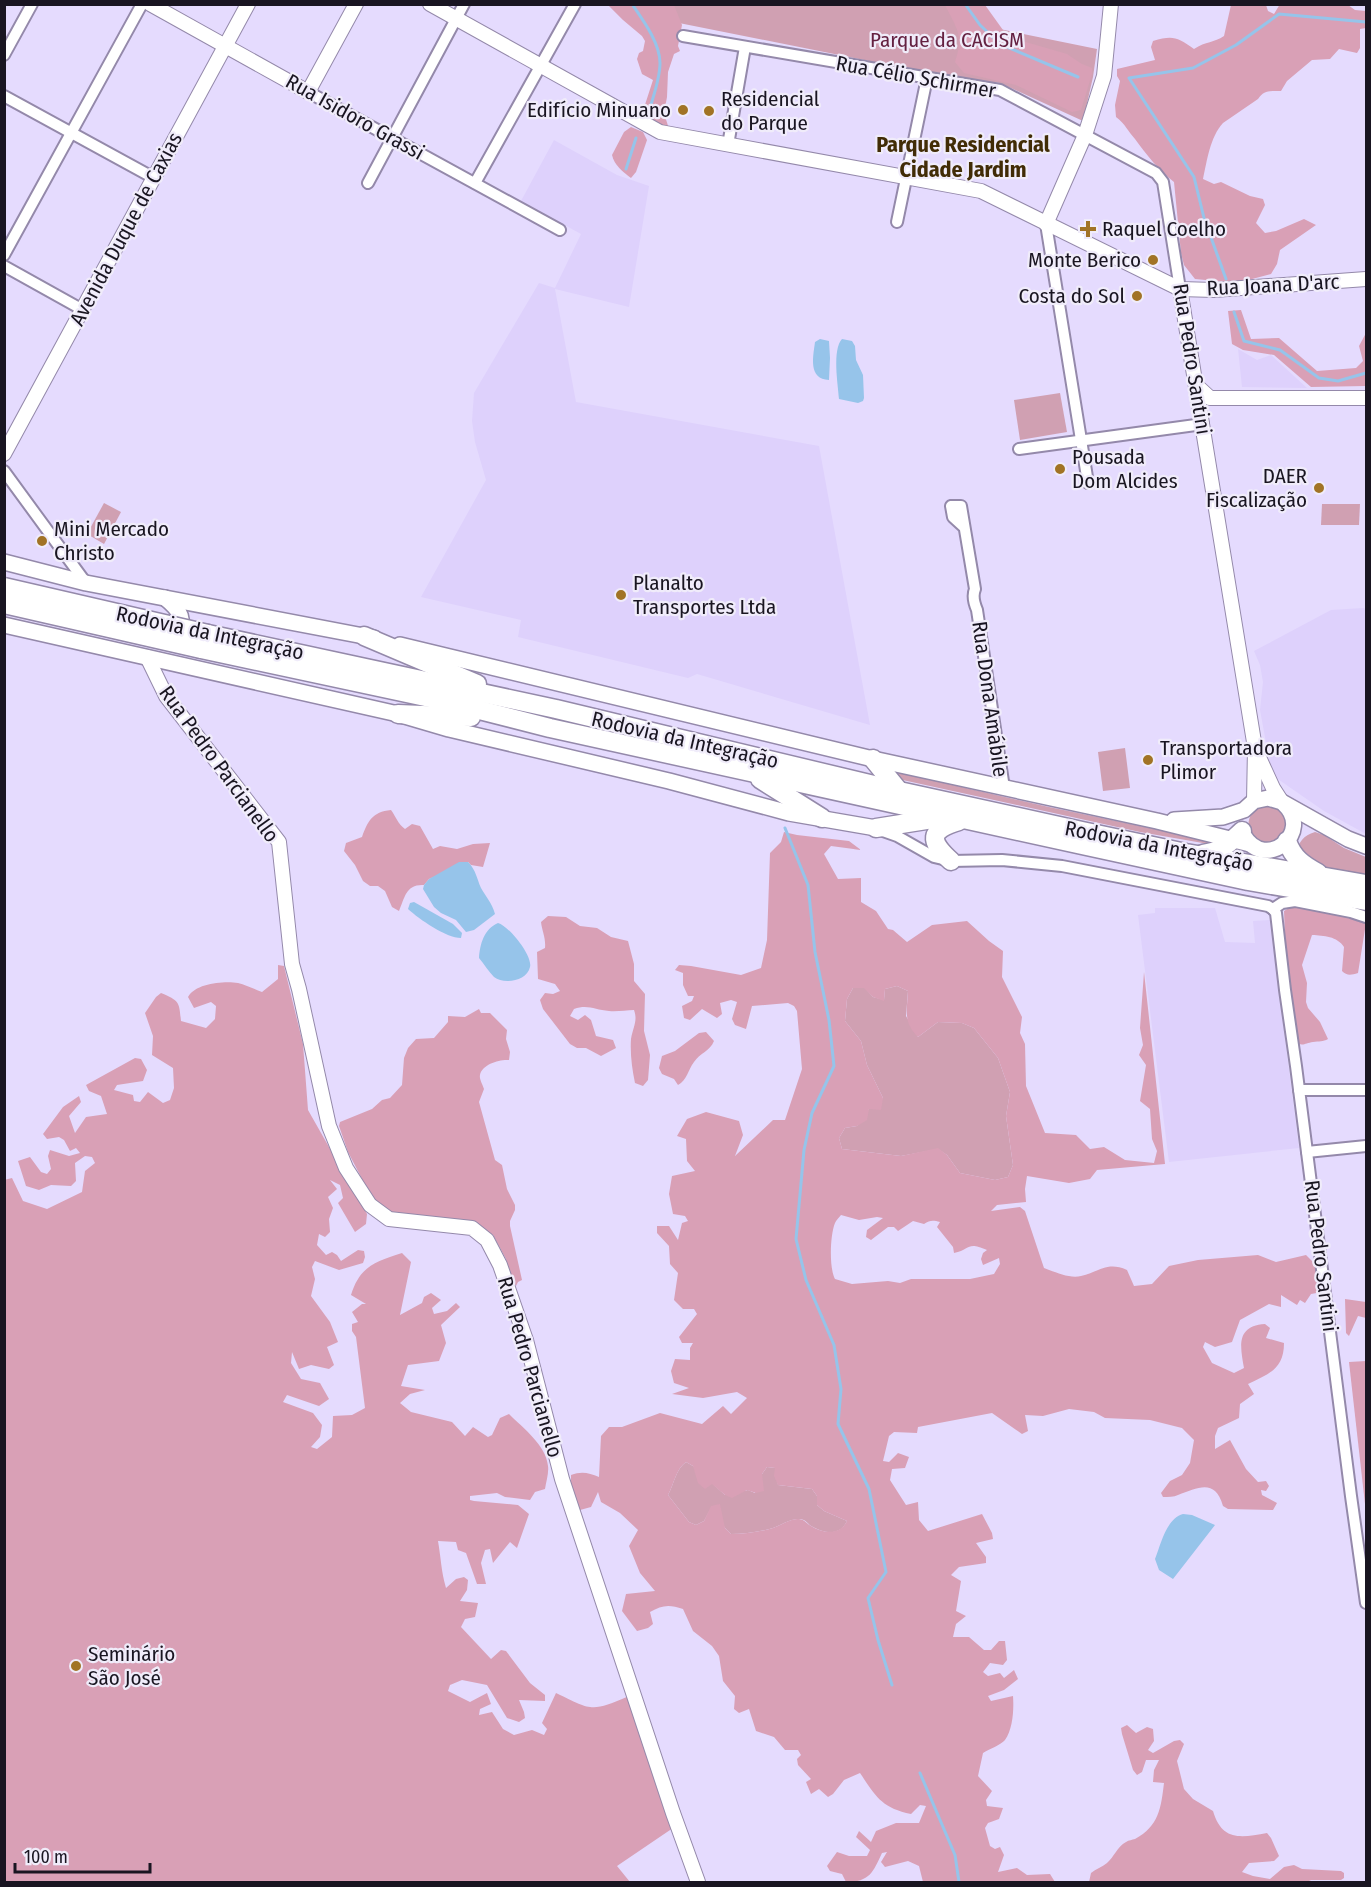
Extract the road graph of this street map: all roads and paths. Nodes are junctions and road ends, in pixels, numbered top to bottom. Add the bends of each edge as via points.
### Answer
1 (32, 4) edge
2 (142, 4) edge
3 (150, 4) edge
4 (248, 4) edge
5 (356, 4) edge
6 (430, 4) edge
7 (464, 4) edge
8 (575, 4) edge
9 (1111, 4) edge
10 (456, 19) junction
11 (683, 36) dead end
12 (225, 46) junction
13 (745, 47) junction
14 (4, 55) edge
15 (541, 66) junction
16 (927, 78) junction
17 (308, 92) junction
18 (4, 96) edge
19 (72, 133) junction
20 (1085, 135) junction
21 (392, 138) junction
22 (728, 145) junction
23 (154, 178) junction
24 (906, 178) junction
25 (1163, 182) joint
26 (368, 183) dead end
27 (475, 183) junction
28 (897, 222) dead end
29 (1047, 224) junction
30 (560, 230) dead end
31 (4, 255) edge
32 (4, 266) edge
33 (1366, 279) edge
34 (1180, 289) junction
35 (1214, 290) junction
36 (82, 310) junction
37 (1185, 313) junction
38 (1196, 385) junction
39 (1210, 398) junction
40 (1366, 398) edge
41 (1200, 409) junction
42 (1203, 424) junction
43 (1081, 441) junction
44 (1019, 449) dead end
45 (4, 454) edge
46 (4, 471) edge
47 (1088, 483) dead end
48 (964, 526) dead end
49 (4, 562) edge
50 (86, 583) junction
51 (4, 587) edge
52 (165, 598) junction
53 (4, 604) edge
54 (4, 625) edge
55 (364, 636) junction
56 (204, 641) junction
57 (147, 657) junction
58 (529, 703) junction
59 (398, 714) junction
60 (550, 728) junction
61 (1255, 748) junction
62 (873, 759) junction
63 (748, 772) junction
64 (1004, 788) junction
65 (899, 791) junction
66 (1282, 802) junction
67 (1249, 806) junction
68 (822, 818) junction
69 (957, 818) junction
70 (1157, 821) junction
71 (876, 828) junction
72 (1328, 828) junction
73 (1290, 836) junction
74 (1241, 838) junction
75 (1366, 846) edge
76 (1198, 855) junction
77 (951, 861) junction
78 (1328, 878) junction
79 (1366, 884) edge
80 (1366, 901) edge
81 (1273, 909) junction
82 (1366, 917) edge
83 (1299, 1090) junction
84 (1366, 1090) edge
85 (1366, 1146) edge
86 (1307, 1152) junction
87 (1366, 1603) edge
88 (698, 1882) edge

1 - 14 street
2 - 19 street
3 - 12 street, Rua Isidoro Grassi
4 - 12 street, Avenida Duque de Caxias
5 - 17 street
6 - 10 street
7 - 10 street
8 - 15 street
9 - 20 street via 1104,76
10 - 15 street
10 - 21 street
11 - 13 street, Rua Célio Schirmer
12 - 17 street, Rua Isidoro Grassi
12 - 23 street, Avenida Duque de Caxias
13 - 16 street, Rua Célio Schirmer
13 - 22 street
15 - 22 street via 660,132
15 - 27 street
16 - 20 street, Rua Célio Schirmer via 1000,90
16 - 24 street
17 - 21 street, Rua Isidoro Grassi
18 - 19 street
19 - 23 street
19 - 31 street
20 - 25 street, Rua Célio Schirmer via 1156,173
20 - 29 street
21 - 26 street
21 - 27 street, Rua Isidoro Grassi
22 - 24 street
23 - 36 street, Avenida Duque de Caxias
24 - 28 street
24 - 29 street via 981,191
25 - 34 street, Rua Pedro Santini
27 - 30 street, Rua Isidoro Grassi
29 - 34 street
29 - 43 street
32 - 36 street
33 - 35 street, Rua Joana D'arc
34 - 35 street, Rua Joana D'arc
34 - 37 street, Rua Pedro Santini
35 - 37 street via 1193,302
36 - 45 street, Avenida Duque de Caxias
37 - 38 street, Rua Pedro Santini
38 - 39 street
38 - 41 street, Rua Pedro Santini
39 - 40 street
39 - 41 street
41 - 42 street, Rua Pedro Santini
42 - 43 street
42 - 61 street, Rua Pedro Santini
43 - 44 street
43 - 47 street
46 - 50 street
48 - 64 street, Rua Dona Amábile via 978,594 977,610
49 - 50 main road
50 - 52 main road
51 - 56 highway, Rodovia da Integração, bridge
52 - 55 main road
52 - 57 main road via 178,609 181,629 176,641 165,651
53 - 56 highway, Rodovia da Integração, bridge
54 - 57 main road
55 - 58 highway
55 - 62 main road
56 - 58 highway, Rodovia da Integração
56 - 60 highway, Rodovia da Integração
57 - 59 main road
57 - 88 street, Rua Pedro Parcianello via 166,696 279,842 292,964 329,1126 346,1168 370,1205 389,1219 472,1228 487,1240 500,1265 526,1340 562,1479
58 - 65 highway, Rodovia da Integração
59 - 60 highway via 462,716
59 - 68 main road via 789,813
60 - 63 highway, Rodovia da Integração
61 - 66 street, Rua Pedro Santini
61 - 67 street, Rua Pedro Santini
62 - 64 main road
62 - 65 highway
63 - 68 highway
63 - 69 highway, Rodovia da Integração
64 - 70 main road
65 - 76 highway, Rodovia da Integração
66 - 67 main road via 1268,798
66 - 72 main road
66 - 73 main road via 1292,815
67 - 70 main road via 1223,817
67 - 74 main road via 1241,824
68 - 71 main road
69 - 71 highway
69 - 77 highway via 936,832 935,843
69 - 80 highway, Rodovia da Integração via 1248,881
70 - 74 main road
71 - 77 street via 934,857
72 - 73 main road via 1310,824
72 - 75 main road
73 - 74 main road via 1273,850
73 - 78 highway via 1298,860
74 - 76 highway via 1216,852
76 - 78 highway, Rodovia da Integração
77 - 81 street via 1002,860 1062,866
78 - 79 highway, Rodovia da Integração
81 - 82 street via 1295,901
81 - 83 street, Rua Pedro Santini
83 - 84 street
83 - 86 street, Rua Pedro Santini
85 - 86 street
86 - 87 street, Rua Pedro Santini

